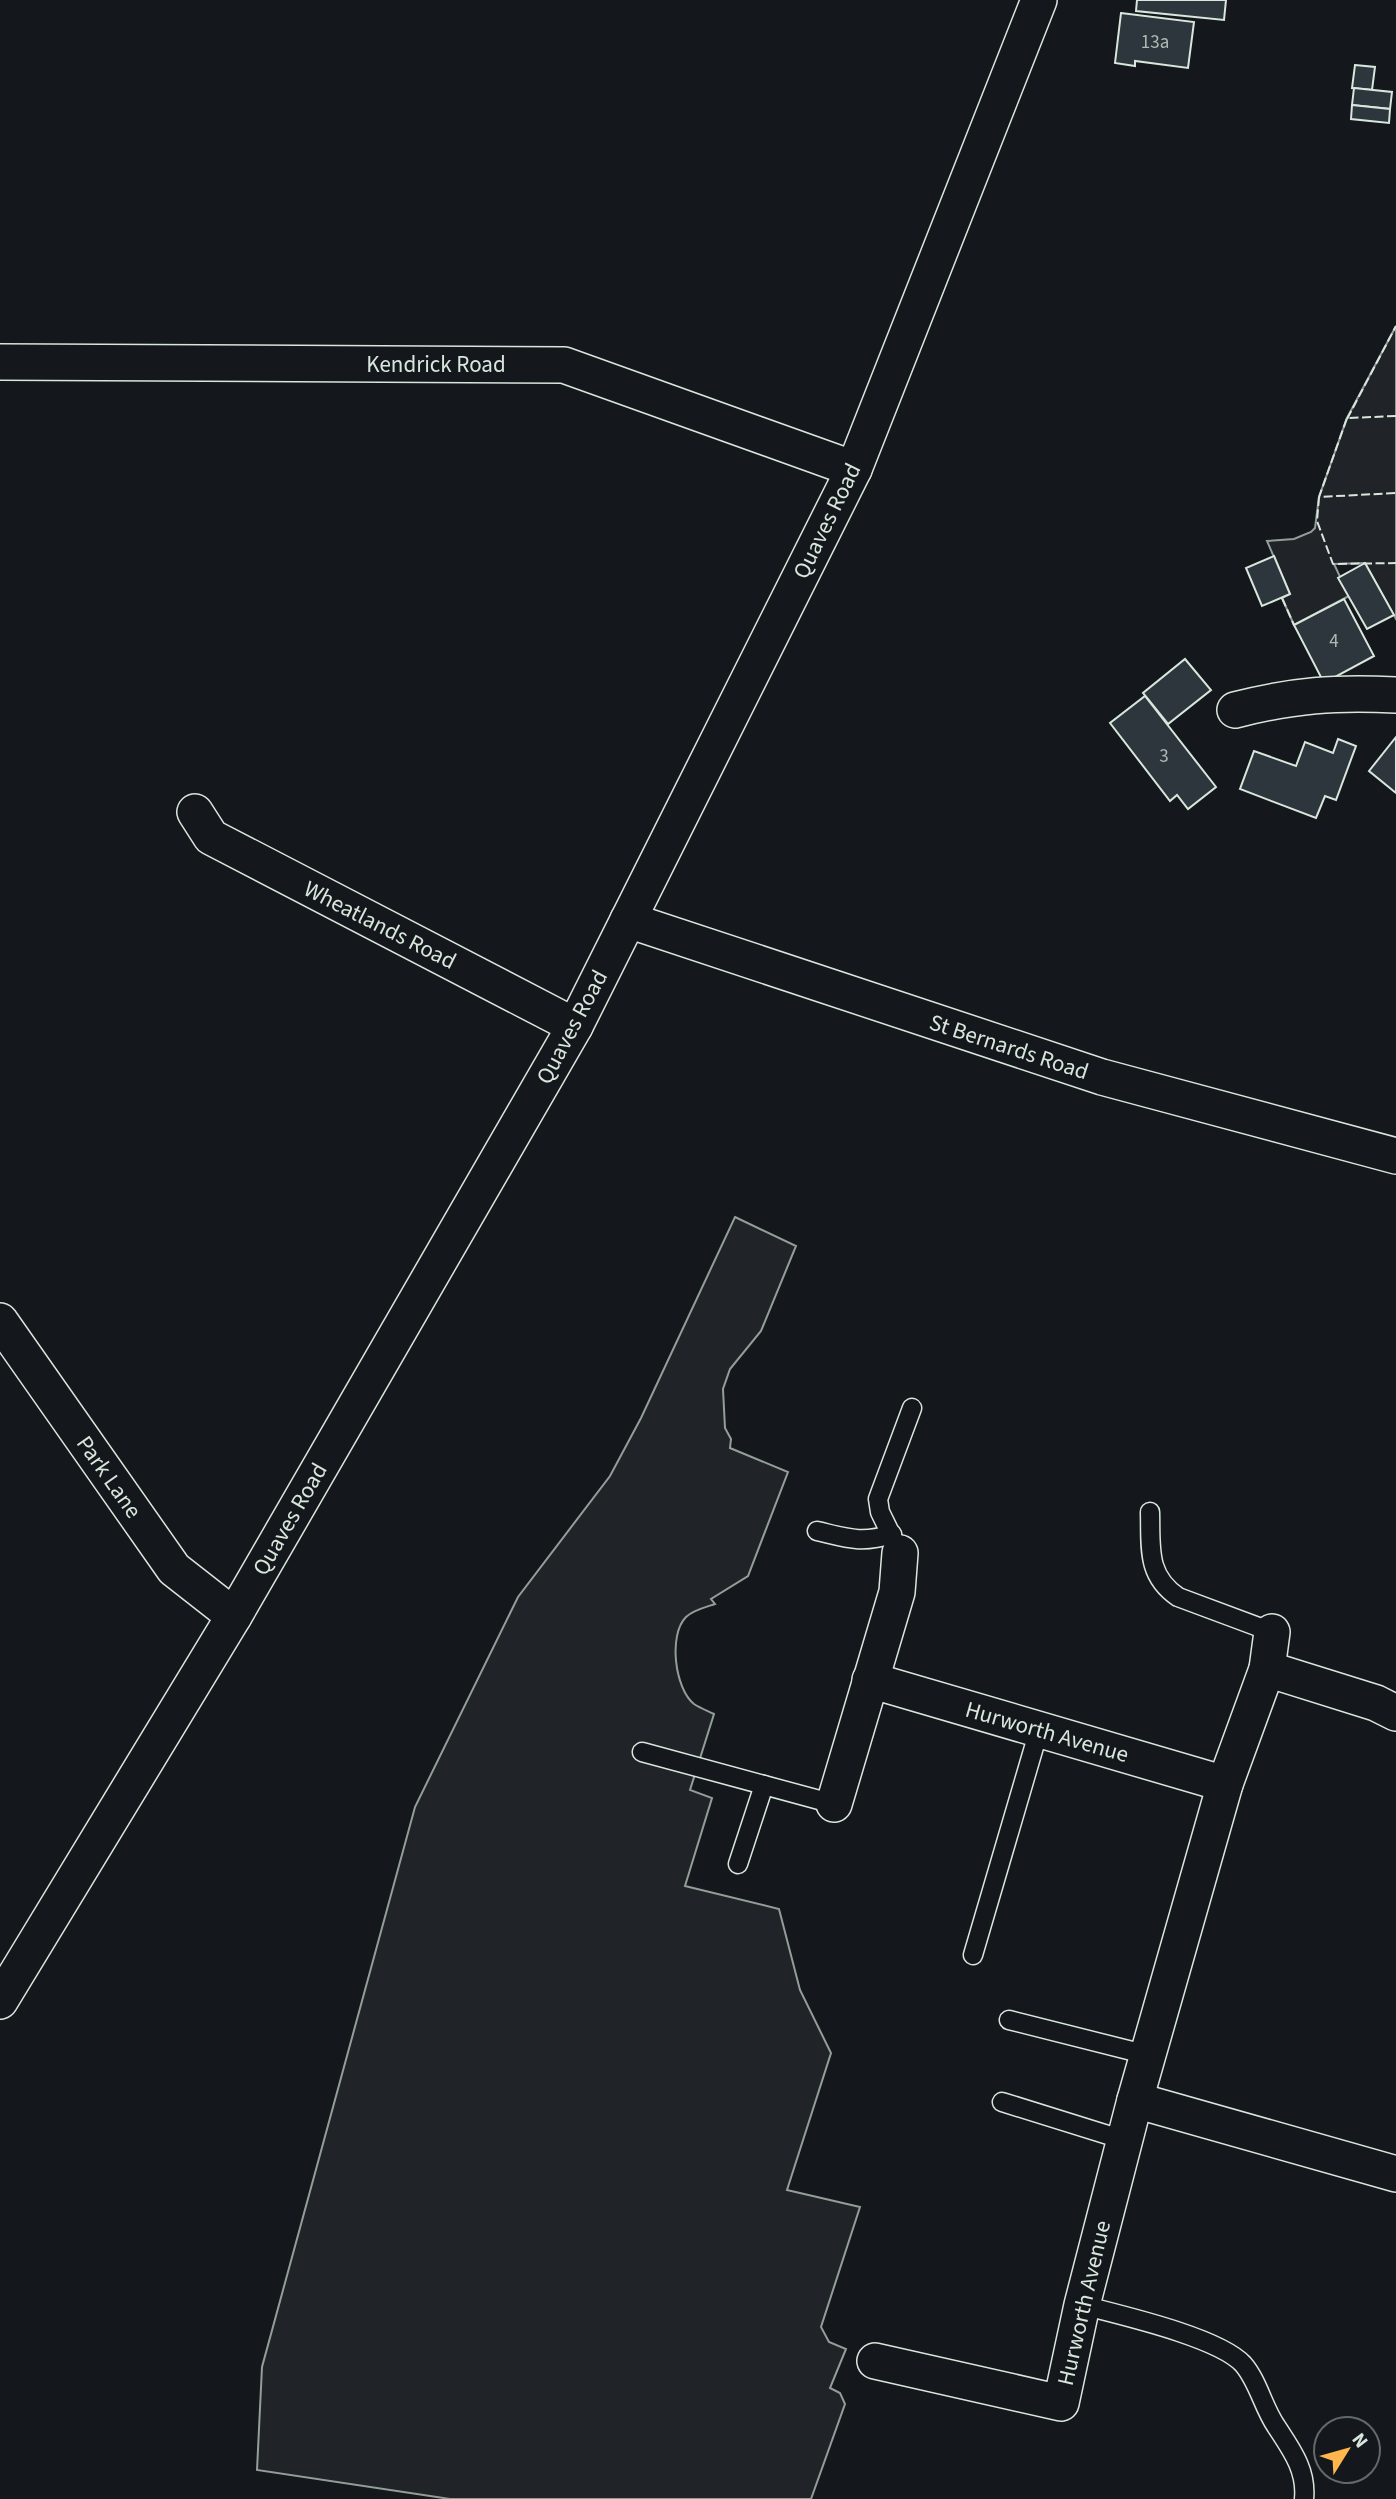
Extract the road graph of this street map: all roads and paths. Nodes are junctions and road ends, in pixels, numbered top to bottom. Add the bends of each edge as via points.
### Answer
1 (1039, 0) edge
2 (0, 362) edge
3 (854, 469) junction
4 (1396, 695) edge
5 (1235, 710) dead end
6 (195, 812) dead end
7 (628, 920) junction
8 (575, 1026) junction
9 (1396, 1156) edge
10 (0, 1321) edge
11 (912, 1408) dead end
12 (1150, 1512) dead end
13 (817, 1531) dead end
14 (896, 1544) junction
15 (234, 1616) junction
16 (1272, 1632) joint
17 (1267, 1669) junction
18 (870, 1680) junction
19 (1396, 1713) edge
20 (1039, 1730) junction
21 (642, 1752) dead end
22 (1224, 1784) junction
23 (764, 1785) junction
24 (834, 1804) joint
25 (738, 1864) dead end
26 (973, 1955) dead end
27 (0, 2001) edge
28 (1009, 2021) dead end
29 (1148, 2055) junction
30 (1135, 2100) junction
31 (1002, 2102) dead end
32 (1124, 2140) junction
33 (1396, 2174) edge
34 (1082, 2305) junction
35 (875, 2361) dead end
36 (1304, 2499) edge

1 - 3 street, Quaves Road
2 - 3 street, Kendrick Road via 564,365
3 - 7 street, Quaves Road
4 - 5 street via 1309,695
6 - 8 street, Wheatlands Road via 211,837
7 - 8 street, Quaves Road
7 - 9 street, St Bernards Road via 1102,1077
8 - 15 street, Quaves Road
10 - 15 street, Park Lane via 174,1569
11 - 14 lane via 878,1499
12 - 16 lane via 1152,1563 1166,1588 1178,1597
13 - 14 lane
14 - 18 street via 897,1592
15 - 27 street, Quaves Road
16 - 17 street, Hurworth Avenue
17 - 19 street
17 - 22 street, Hurworth Avenue
18 - 20 street, Hurworth Avenue
18 - 24 street
20 - 22 street, Hurworth Avenue
20 - 26 lane
21 - 23 lane
22 - 29 street, Hurworth Avenue
23 - 24 lane
23 - 25 lane
28 - 29 lane
29 - 30 street, Hurworth Avenue
30 - 32 street, Hurworth Avenue
30 - 33 street
31 - 32 lane
32 - 34 street, Hurworth Avenue
34 - 35 street, Hurworth Avenue via 1061,2403
34 - 36 lane via 1228,2351 1243,2365 1298,2462

